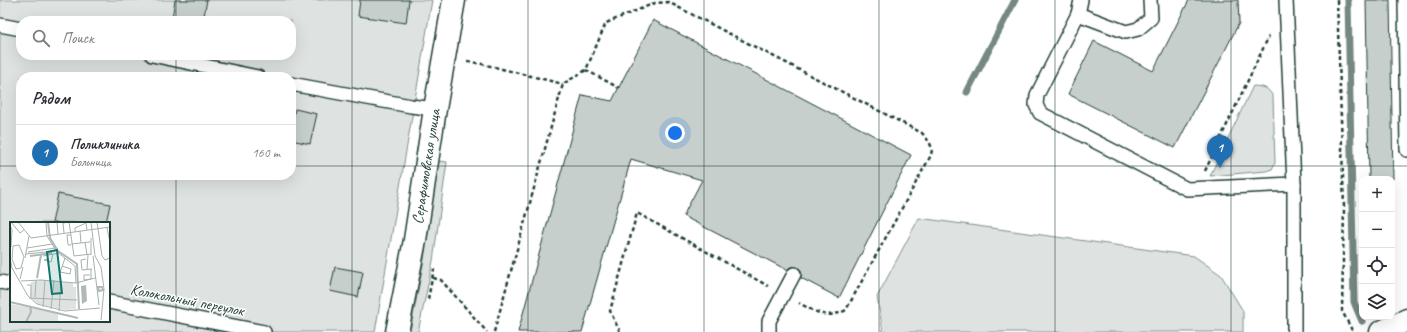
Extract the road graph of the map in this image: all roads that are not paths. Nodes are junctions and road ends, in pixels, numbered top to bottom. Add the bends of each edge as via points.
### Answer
1 (454, 0) edge
2 (1081, 0) edge
3 (1150, 0) edge
4 (1286, 0) edge
5 (1405, 0) edge
6 (1078, 14) junction
7 (0, 25) edge
8 (16, 28) edge
9 (176, 60) edge
10 (234, 72) edge
11 (296, 85) edge
12 (435, 109) junction
13 (1407, 150) edge
14 (1294, 184) junction
15 (794, 274) dead end
16 (0, 282) edge
17 (10, 284) edge
18 (110, 302) edge
19 (1407, 320) edge
20 (262, 331) edge
21 (397, 332) edge
22 (769, 332) edge
23 (1294, 332) edge
24 (1382, 332) edge

1 - 12 street, Серафимовская улица
2 - 6 lane
3 - 6 lane via 1151,18 1138,29 1126,32
4 - 14 lane
5 - 13 lane
6 - 14 lane via 1037,95 1036,105 1040,113 1187,188
7 - 8 lane
9 - 10 lane
11 - 12 lane
12 - 21 street, Серафимовская улица via 415,240
14 - 23 lane
15 - 22 lane via 769,321
16 - 17 lane
18 - 20 lane, Колокольный переулок
19 - 24 street

